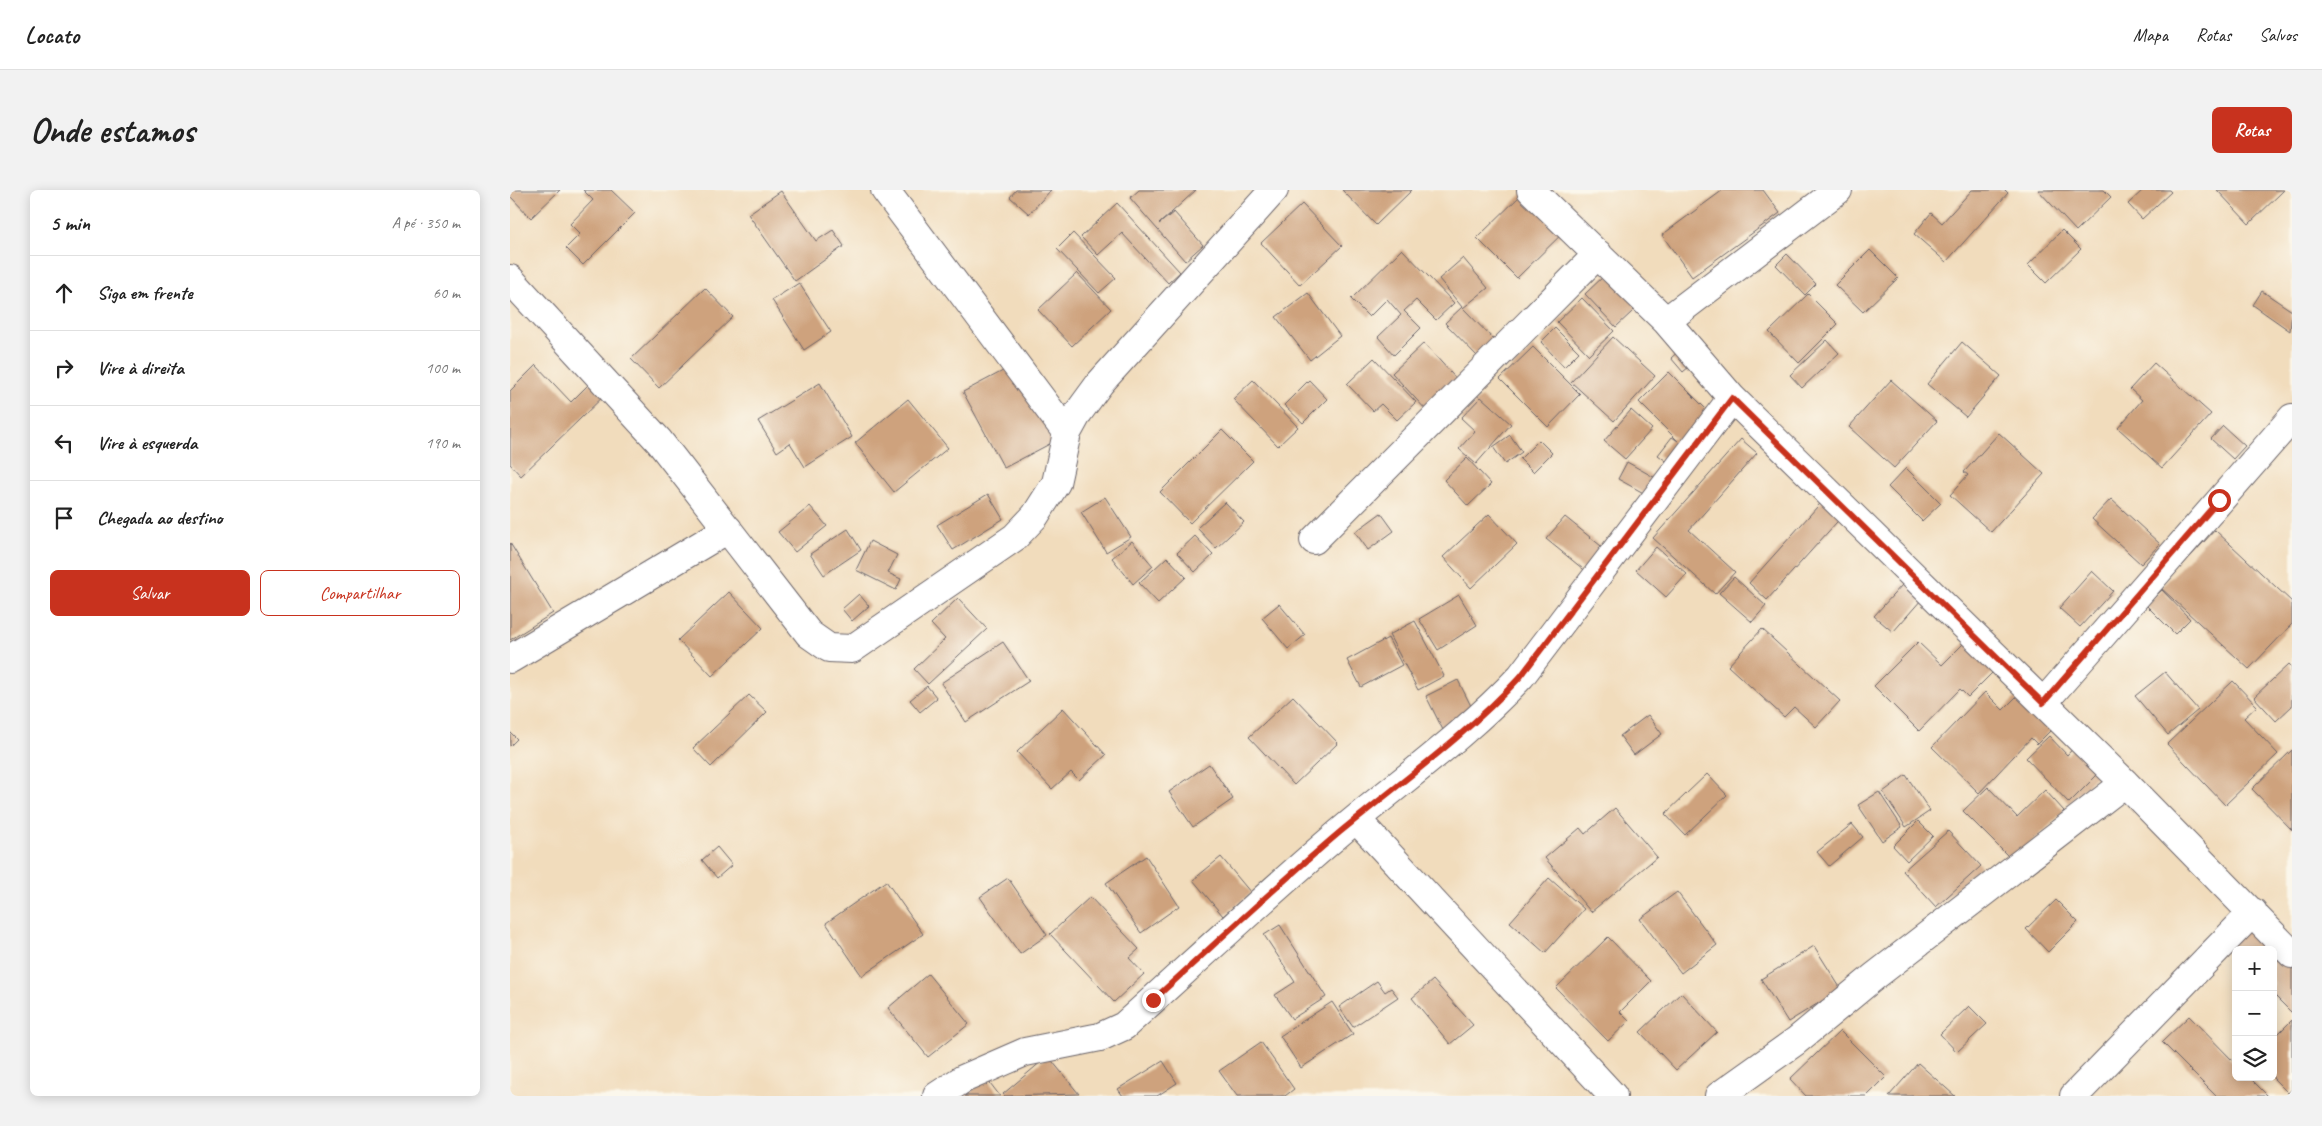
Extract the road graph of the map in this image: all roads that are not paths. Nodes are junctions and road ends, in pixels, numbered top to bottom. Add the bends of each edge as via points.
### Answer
1 (885, 190) edge
2 (1274, 190) edge
3 (1531, 190) edge
4 (1838, 190) edge
5 (1598, 254) junction
6 (510, 279) edge
7 (1666, 321) junction
8 (1732, 398) junction
9 (2292, 418) edge
10 (1067, 433) junction
11 (728, 529) junction
12 (1314, 540) dead end
13 (510, 659) edge
14 (2043, 703) junction
15 (2125, 783) junction
16 (1356, 819) junction
17 (2253, 912) junction
18 (2292, 954) edge
19 (937, 1096) edge
20 (1613, 1096) edge
21 (1720, 1096) edge
22 (2074, 1096) edge

1 - 10 street
2 - 10 street via 1100,383
3 - 5 street
4 - 7 street
5 - 7 street
5 - 12 street
6 - 11 street via 659,441
7 - 8 street
8 - 14 street
8 - 16 street via 1521,676 1496,704
9 - 14 street
10 - 11 street via 1056,483 1035,516 1014,537 852,649 829,648 809,634
11 - 13 street
14 - 15 street
15 - 17 street
15 - 21 street via 1796,1041
16 - 19 street via 1124,1026 1100,1037 1025,1052 963,1079
16 - 20 street
17 - 18 street
17 - 22 street

